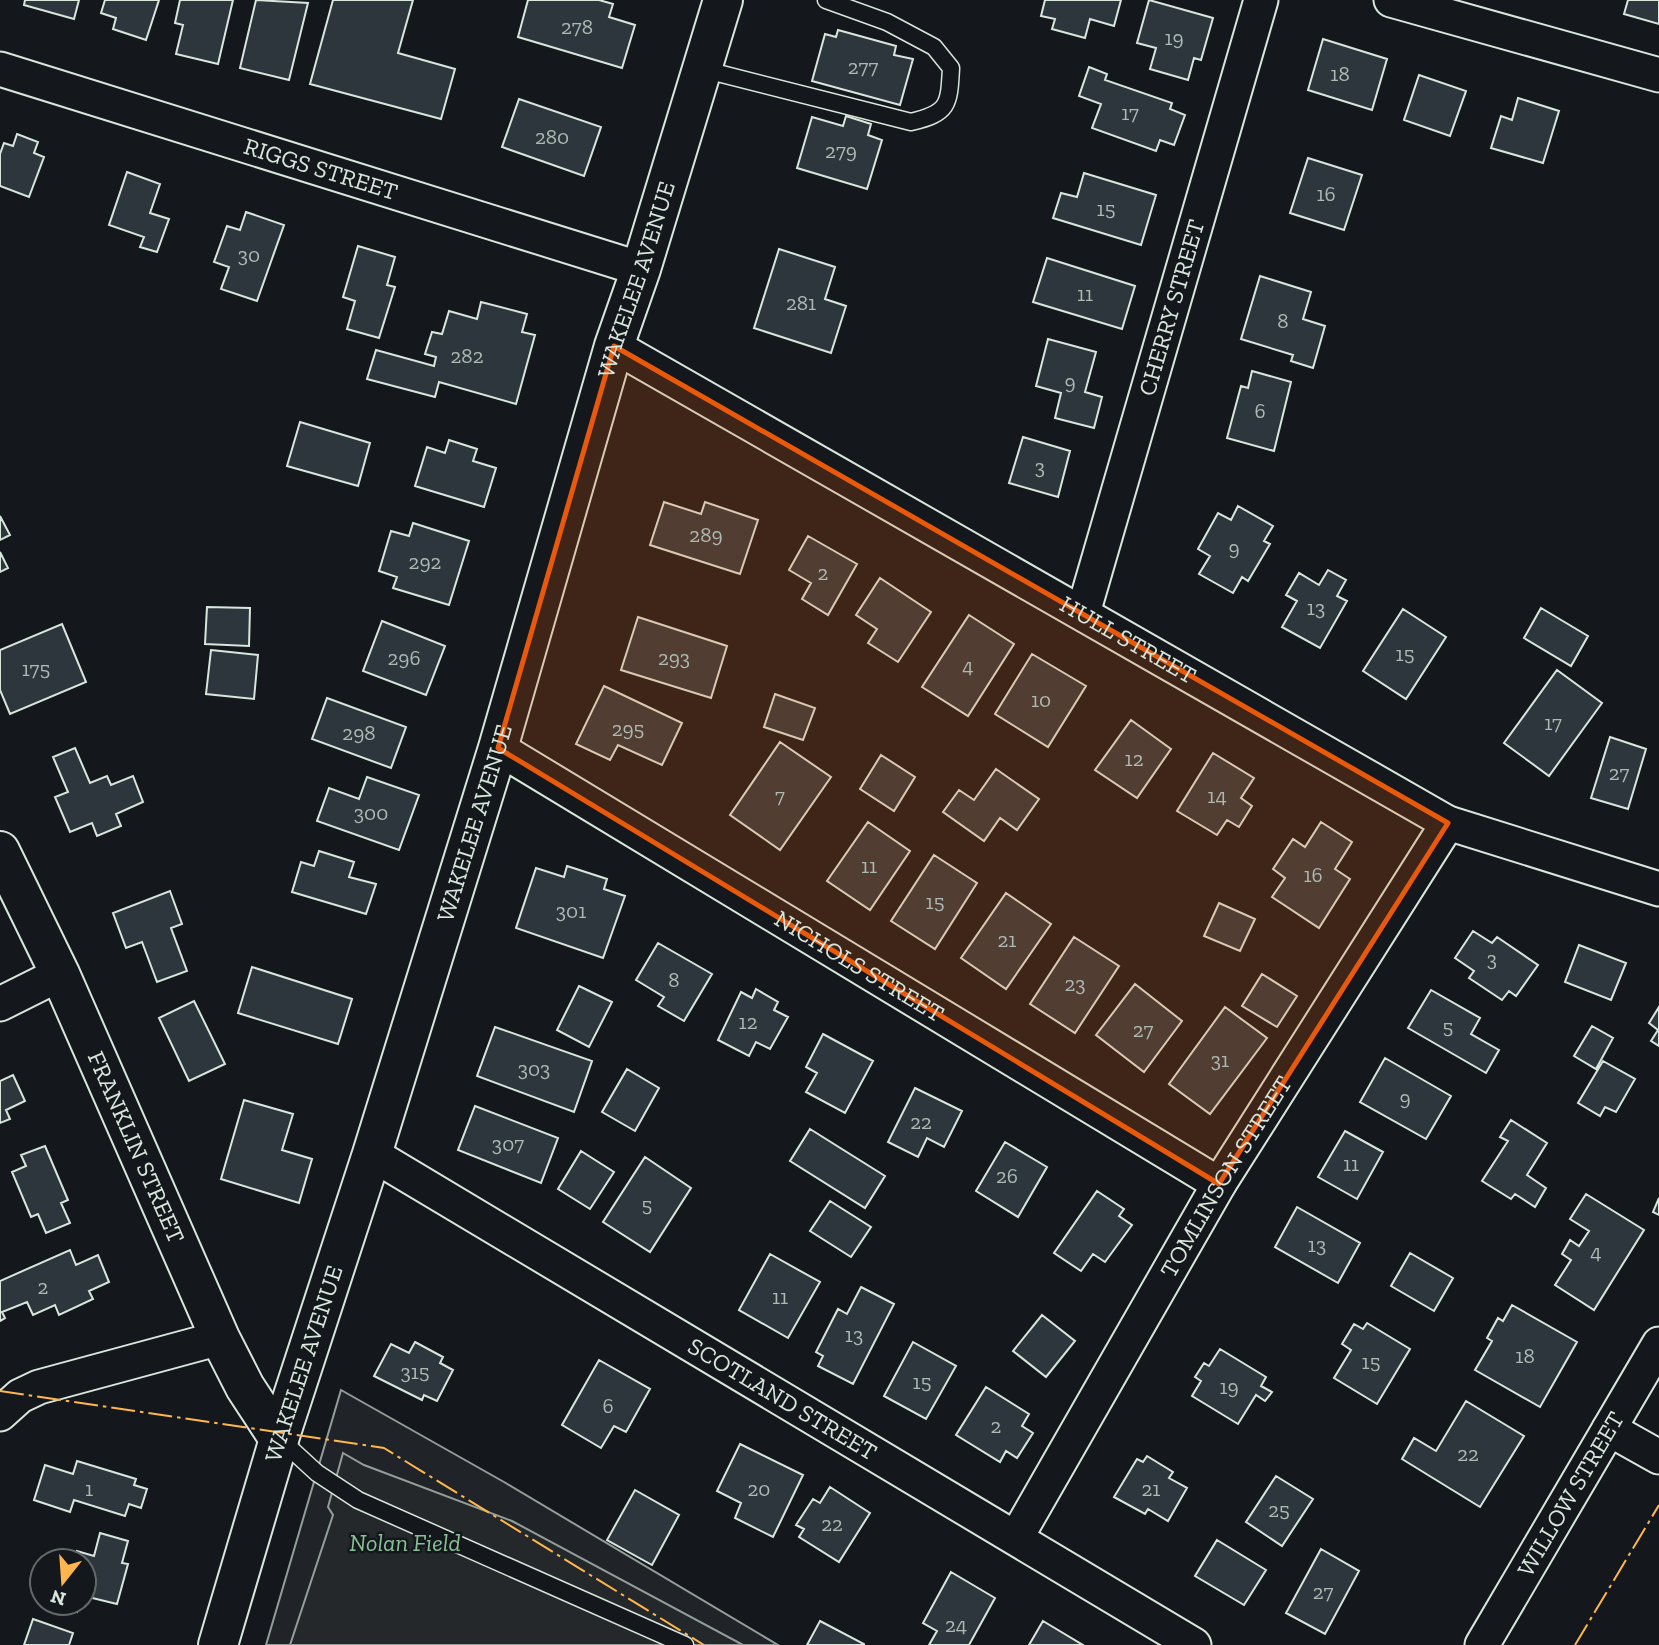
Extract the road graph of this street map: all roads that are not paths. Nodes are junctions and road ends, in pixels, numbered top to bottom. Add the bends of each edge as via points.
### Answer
1 (723, 0) edge
2 (826, 0) edge
3 (1261, 0) edge
4 (1391, 0) edge
5 (0, 69) edge
6 (702, 69) junction
7 (1659, 75) edge
8 (642, 269) junction
9 (614, 346) junction
10 (1083, 613) junction
11 (498, 748) junction
12 (1448, 823) junction
13 (0, 851) edge
14 (1659, 889) edge
15 (61, 974) junction
16 (0, 1004) edge
17 (372, 1154) junction
18 (1219, 1184) junction
19 (220, 1338) junction
20 (1659, 1344) edge
21 (0, 1413) edge
22 (1609, 1429) junction
23 (279, 1438) junction
24 (1659, 1457) edge
25 (1016, 1538) junction
26 (218, 1645) edge
27 (685, 1645) edge
28 (1194, 1645) edge
29 (1482, 1645) edge

1 - 6 main road, WAKELEE AVENUE
2 - 6 lane via 887,22 934,47 951,68 950,101 936,117 911,122
3 - 10 street, CHERRY STREET
4 - 7 street
5 - 8 street, RIGGS STREET
6 - 8 main road, WAKELEE AVENUE
8 - 9 main road, WAKELEE AVENUE
9 - 10 street, HULL STREET
9 - 11 main road, WAKELEE AVENUE
10 - 12 street, HULL STREET
11 - 17 main road, WAKELEE AVENUE
11 - 18 street, NICHOLS STREET
12 - 14 street, HULL STREET
12 - 18 street, TOMLINSON STREET
13 - 15 main road, FRANKLIN STREET
15 - 16 street
15 - 19 main road, FRANKLIN STREET
17 - 23 main road, WAKELEE AVENUE
17 - 25 street, SCOTLAND STREET
18 - 25 street, TOMLINSON STREET
19 - 21 street via 39,1387
19 - 23 main road, FRANKLIN STREET
20 - 22 street, WILLOW STREET
22 - 24 street
22 - 29 street, WILLOW STREET
23 - 26 main road, WAKELEE AVENUE
23 - 27 lane via 317,1473 358,1500
25 - 28 street, SCOTLAND STREET

